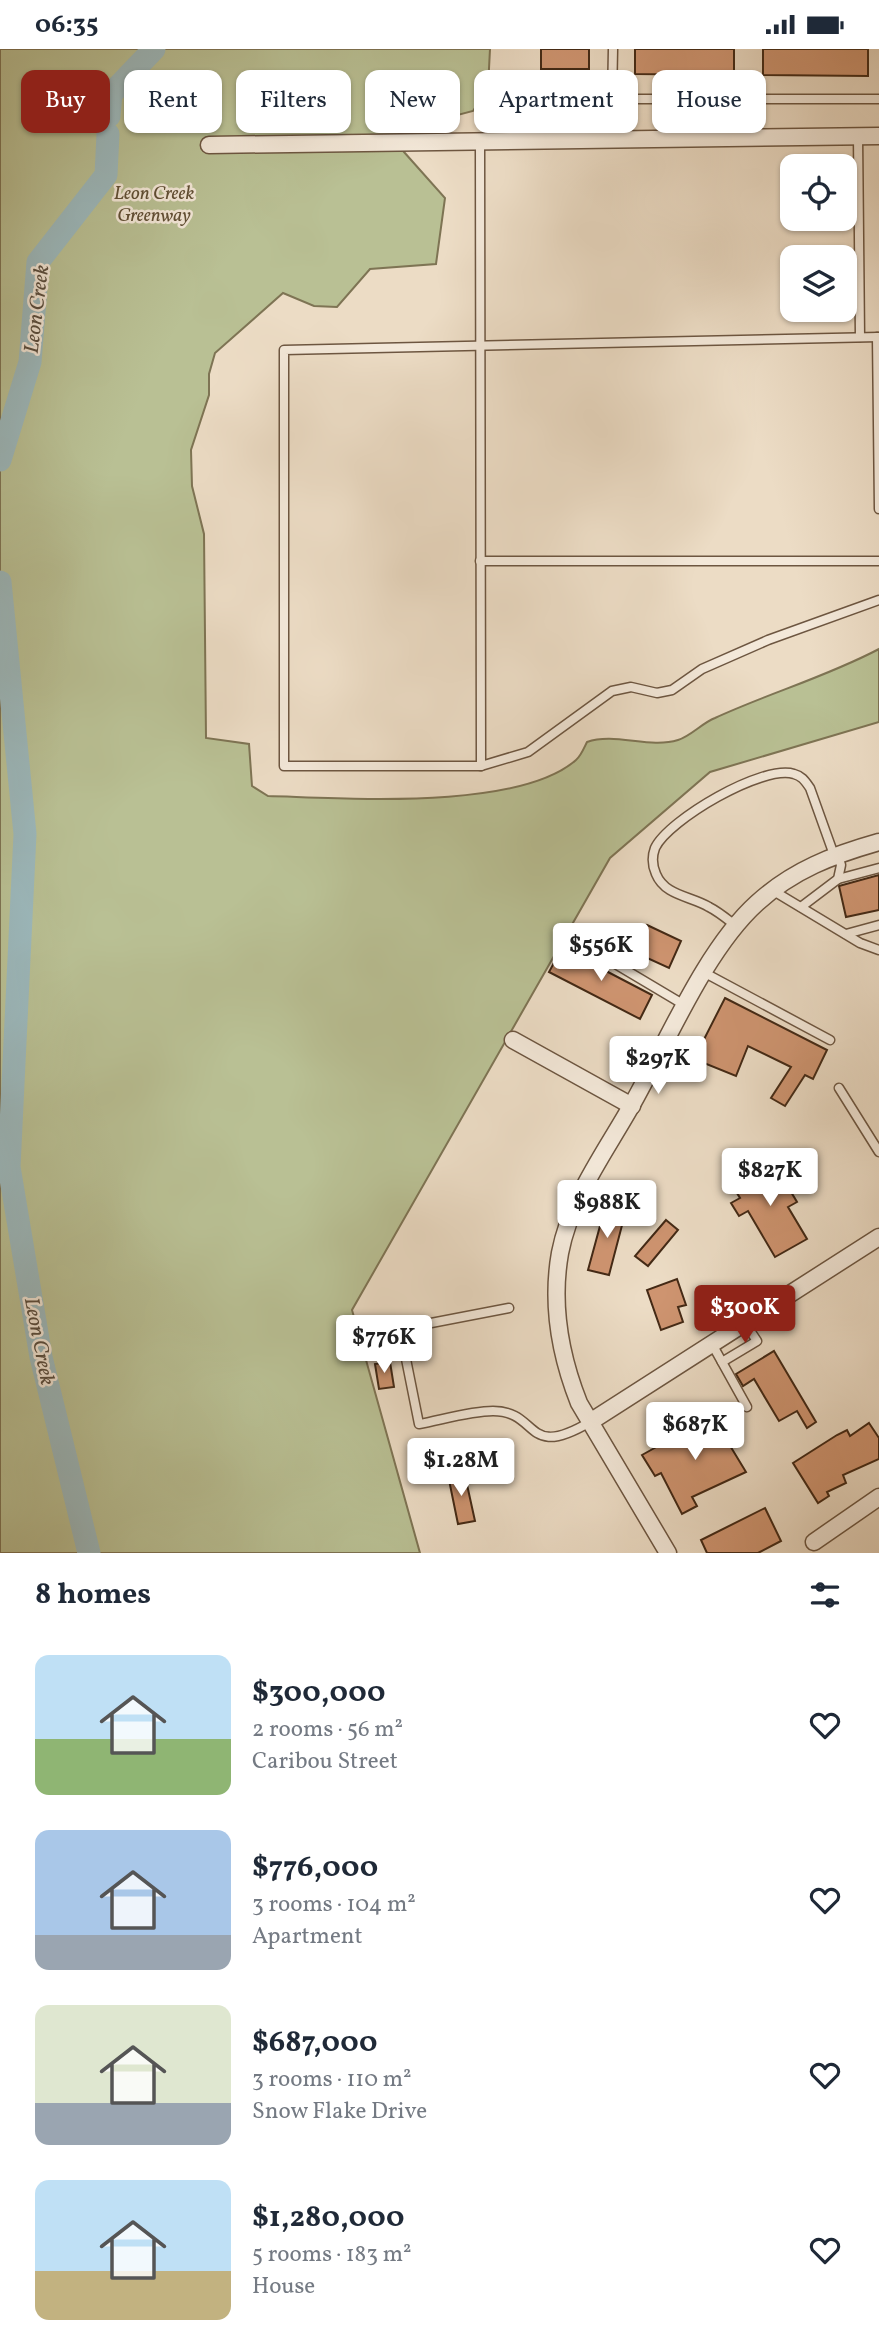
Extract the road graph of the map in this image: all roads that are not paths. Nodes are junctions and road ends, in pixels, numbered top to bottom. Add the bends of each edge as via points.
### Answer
1 (613, 49) edge
2 (613, 70) edge
3 (879, 99) edge
4 (638, 100) edge
5 (858, 136) junction
6 (879, 136) edge
7 (480, 142) junction
8 (209, 145) dead end
9 (860, 337) junction
10 (878, 337) edge
11 (480, 346) junction
12 (879, 479) edge
13 (879, 509) edge
14 (480, 561) junction
15 (879, 561) edge
16 (879, 600) edge
17 (481, 766) junction
18 (879, 842) edge
19 (835, 854) junction
20 (879, 868) edge
21 (838, 879) junction
22 (771, 890) junction
23 (801, 907) junction
24 (879, 925) edge
25 (736, 926) junction
26 (846, 934) junction
27 (592, 950) dead end
28 (879, 950) edge
29 (705, 972) junction
30 (686, 1006) junction
31 (513, 1040) dead end
32 (830, 1040) dead end
33 (839, 1088) dead end
34 (632, 1106) junction
35 (879, 1152) edge
36 (879, 1237) edge
37 (509, 1308) dead end
38 (746, 1323) junction
39 (712, 1344) junction
40 (722, 1362) junction
41 (747, 1407) dead end
42 (590, 1422) junction
43 (879, 1497) edge
44 (814, 1542) dead end
45 (668, 1553) edge

1 - 2 lane
3 - 4 lane
5 - 6 street
5 - 7 street
5 - 9 lane
7 - 8 street
7 - 11 lane
9 - 10 lane
9 - 11 lane
10 - 12 lane
11 - 14 lane
11 - 17 lane via 284,350 284,766
12 - 13 lane
14 - 15 lane
14 - 17 lane
16 - 17 lane via 768,640 702,669 672,690 657,693 631,687 612,691 528,753
18 - 19 street
19 - 21 lane via 841,865
19 - 22 street
19 - 25 lane via 810,788 793,773 745,783 682,820 655,849 652,863 657,876 667,888 709,906
20 - 21 lane
21 - 23 lane
22 - 23 lane
22 - 25 street
23 - 26 lane
24 - 26 lane
25 - 29 street
26 - 28 lane
27 - 30 lane
29 - 30 street
29 - 32 lane
30 - 34 street
31 - 34 street
33 - 35 lane
34 - 42 street via 575,1206 559,1264 556,1301 562,1354
36 - 38 street
37 - 42 lane via 400,1329 419,1423 492,1411 510,1413 547,1438 561,1438
38 - 39 street
38 - 40 lane via 757,1341
39 - 40 lane
39 - 42 street
40 - 41 lane
42 - 45 street
43 - 44 street

